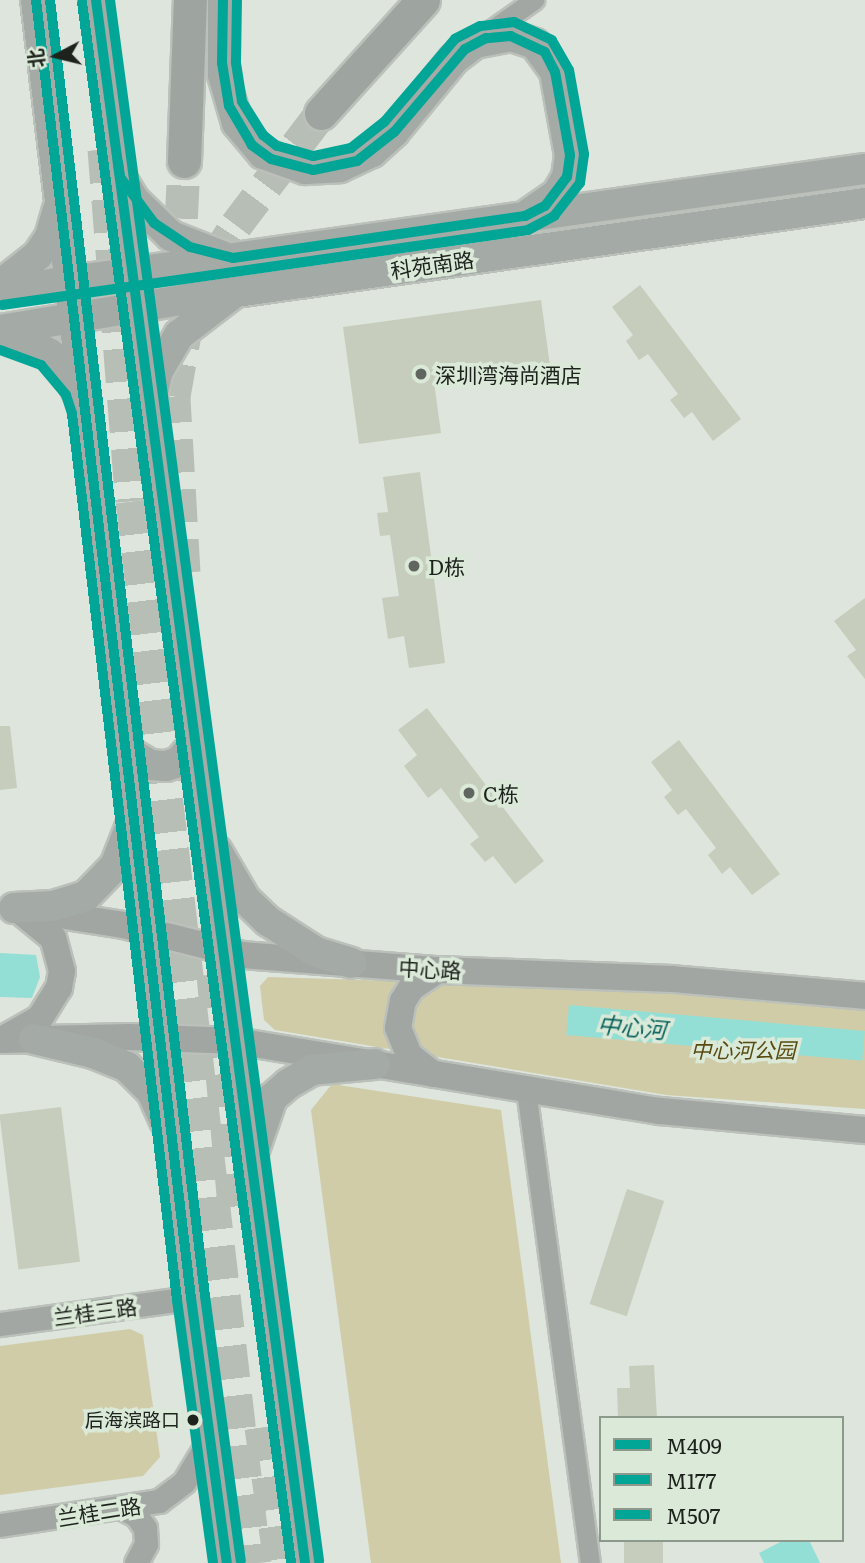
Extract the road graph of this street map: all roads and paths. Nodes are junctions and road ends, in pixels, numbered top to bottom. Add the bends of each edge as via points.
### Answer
1 (36, 0) edge
2 (96, 0) edge
3 (190, 0) edge
4 (223, 0) edge
5 (423, 0) edge
6 (534, 0) edge
7 (465, 49) junction
8 (321, 113) tunnel mouth
9 (184, 162) tunnel mouth
10 (865, 169) edge
11 (120, 177) junction
12 (59, 191) junction
13 (865, 203) edge
14 (525, 216) junction
15 (337, 243) junction
16 (233, 258) junction
17 (132, 272) junction
18 (341, 277) junction
19 (70, 281) junction
20 (0, 285) edge
21 (0, 291) edge
22 (237, 292) junction
23 (137, 307) junction
24 (74, 318) junction
25 (0, 330) edge
26 (0, 336) edge
27 (150, 403) junction
28 (86, 411) junction
29 (196, 742) junction
30 (127, 751) junction
31 (135, 813) junction
32 (208, 829) junction
33 (7, 907) edge
34 (149, 932) junction
35 (224, 952) junction
36 (351, 963) junction
37 (438, 970) junction
38 (865, 996) edge
39 (162, 1038) junction
40 (34, 1039) junction
41 (0, 1040) edge
42 (236, 1041) junction
43 (375, 1063) junction
44 (433, 1074) junction
45 (526, 1090) junction
46 (865, 1130) edge
47 (173, 1142) junction
48 (251, 1164) junction
49 (191, 1298) junction
50 (0, 1324) edge
51 (211, 1439) junction
52 (124, 1509) junction
53 (0, 1525) edge
54 (136, 1563) edge
55 (227, 1563) edge
56 (305, 1563) edge
57 (590, 1563) edge

1 - 12 main road
2 - 11 main road
3 - 9 highway
4 - 7 main road via 222,63 229,106 257,150 296,168 331,169 372,152
5 - 8 highway
6 - 7 street
7 - 14 main road via 499,36 524,39 545,52 555,72 569,155 567,177 545,206
10 - 14 main road, 科苑南路
11 - 16 main road via 135,201 171,236 190,247
11 - 17 main road
12 - 19 main road
12 - 20 main road via 50,237 30,263
13 - 18 main road, 科苑南路
14 - 15 main road, 科苑南路
15 - 16 main road, 科苑南路
15 - 18 main road
16 - 17 main road, 科苑南路
17 - 19 main road, 科苑南路
17 - 23 main road
18 - 22 main road, 科苑南路
19 - 21 main road, 科苑南路
19 - 24 main road
22 - 23 main road, 科苑南路
22 - 27 main road via 180,335 158,371
23 - 24 main road, 科苑南路
23 - 27 main road
24 - 25 main road, 科苑南路
24 - 28 main road
26 - 28 main road via 29,342 50,354 78,387
27 - 29 main road
28 - 30 main road
29 - 30 main road via 179,762 166,766 150,765
29 - 32 main road
30 - 31 main road
31 - 33 main road via 115,866 86,896 53,906
31 - 34 main road
32 - 35 main road
32 - 36 main road via 225,868 268,921 316,952
33 - 34 main road, 中心路
33 - 41 main road via 32,916 53,938 62,971 59,988 40,1018
34 - 35 main road, 中心路
34 - 39 main road
35 - 36 main road, 中心路
35 - 42 main road
36 - 37 main road, 中心路
37 - 38 main road, 中心路 via 558,971
37 - 44 main road via 407,995 398,1028 409,1055
39 - 40 main road
39 - 42 main road
39 - 47 main road
40 - 41 main road
40 - 47 main road via 93,1053 127,1067 152,1092
42 - 43 main road
42 - 48 main road
43 - 44 main road
43 - 48 main road via 312,1070 288,1084 272,1098 262,1118
44 - 45 main road
45 - 46 main road via 660,1111
45 - 57 street
47 - 49 main road
48 - 56 main road
49 - 50 street, 兰桂三路
49 - 51 main road
51 - 52 street, 兰桂二路 via 172,1494
51 - 55 main road
52 - 53 street, 兰桂二路
52 - 54 street via 136,1515 145,1528 146,1544

